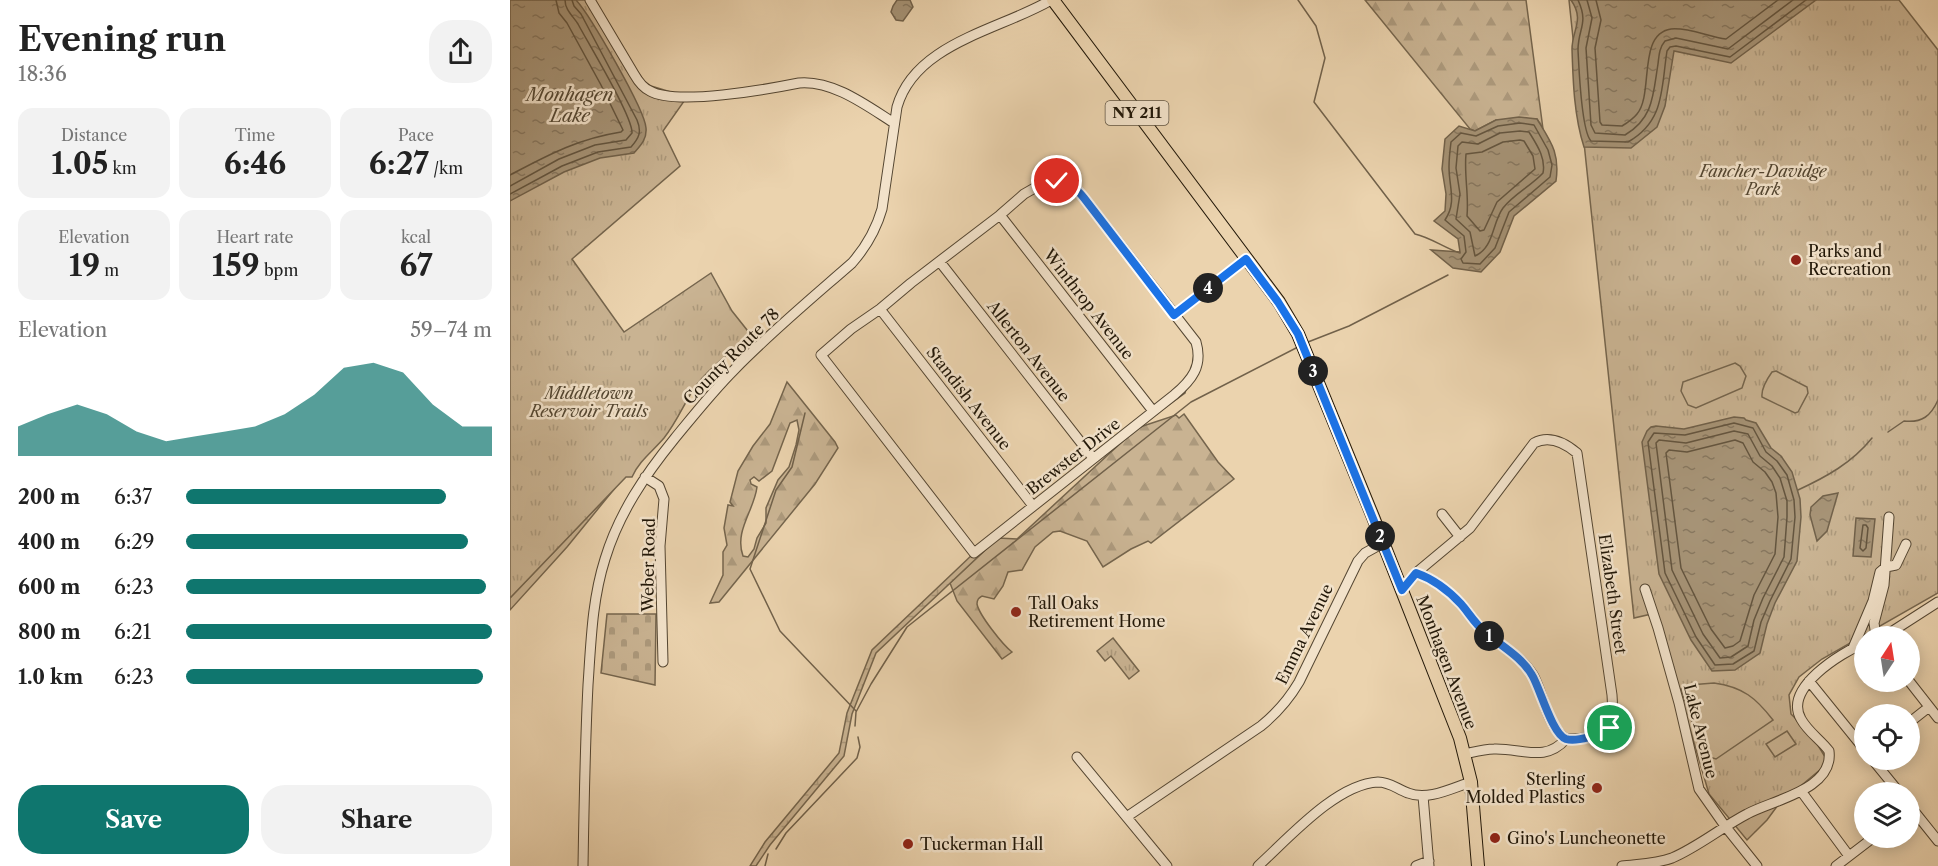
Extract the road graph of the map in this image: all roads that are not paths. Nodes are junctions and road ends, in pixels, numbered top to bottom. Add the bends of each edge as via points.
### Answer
1 (590, 0) edge
2 (1052, 0) edge
3 (894, 123) junction
4 (1000, 215) junction
5 (1246, 259) junction
6 (940, 262) junction
7 (880, 309) junction
8 (1174, 315) junction
9 (1153, 411) junction
10 (1093, 458) junction
11 (645, 477) junction
12 (1034, 506) junction
13 (1442, 514) dead end
14 (1888, 517) dead end
15 (1460, 537) junction
16 (1383, 543) junction
17 (1906, 544) dead end
18 (1886, 567) junction
19 (1416, 573) junction
20 (1645, 589) dead end
21 (1402, 590) junction
22 (1938, 602) edge
23 (1874, 626) edge
24 (1901, 626) edge
25 (1853, 648) joint
26 (663, 662) dead end
27 (1809, 681) junction
28 (1917, 692) edge
29 (1929, 707) junction
30 (1920, 714) edge
31 (1938, 718) edge
32 (1854, 737) edge
33 (1566, 739) junction
34 (1465, 754) junction
35 (1077, 757) dead end
36 (1881, 770) edge
37 (1471, 782) junction
38 (1891, 782) edge
39 (1801, 791) junction
40 (1423, 796) junction
41 (1128, 816) junction
42 (1920, 819) edge
43 (1725, 826) junction
44 (1938, 841) edge
45 (1860, 848) edge
46 (1850, 856) junction
47 (1429, 864) edge
48 (583, 866) edge
49 (1167, 866) edge
50 (1258, 866) edge
51 (1416, 866) edge
52 (1478, 866) edge
53 (1622, 866) edge
54 (1757, 866) edge
55 (1836, 866) edge

1 - 3 street via 634,75 650,92 711,95 813,83 842,92
2 - 3 street, County Route 78 via 936,55 906,84
2 - 5 main road, Monhagen Avenue / NY 211
3 - 11 street, County Route 78 via 882,209 864,249 733,371
4 - 6 street, Brewster Drive
4 - 8 street, Brewster Drive via 1038,186 1057,181 1076,188
4 - 9 street, Winthrop Avenue
5 - 8 street
5 - 16 main road, Monhagen Avenue / NY 211 via 1298,334
6 - 7 street, Brewster Drive
6 - 10 street, Allerton Avenue
7 - 12 street, Standish Avenue
7 - 12 street, Brewster Drive via 821,355 974,553
8 - 9 street, Brewster Drive via 1196,342 1197,367 1185,386
9 - 10 street, Brewster Drive
10 - 12 street, Brewster Drive
11 - 26 street, Weber Road via 659,486 664,499 660,546
11 - 48 street, County Route 78 via 617,527 596,595 584,772
13 - 15 street
14 - 18 street
15 - 19 street
15 - 33 street, Elizabeth Street via 1534,443 1551,440 1577,453 1613,722 1606,731
16 - 21 main road, Monhagen Avenue / NY 211
16 - 41 street, Emma Avenue via 1358,561 1299,682 1278,712
17 - 18 street via 1896,565
18 - 23 street
18 - 25 street via 1880,572 1873,601
19 - 21 street
19 - 33 street via 1430,578 1459,602 1482,630 1527,666 1548,714
20 - 43 street, Lake Avenue via 1699,789
21 - 34 main road, Monhagen Avenue / NY 211
22 - 24 street
25 - 27 street
27 - 32 street
27 - 39 street via 1799,696 1800,719 1829,751 1830,759 1822,775
28 - 29 street
29 - 30 street
29 - 31 street
33 - 34 street via 1549,753 1493,748
34 - 37 main road, Monhagen Avenue / NY 211
35 - 41 street
36 - 38 street
37 - 40 street
37 - 52 main road, Monhagen Avenue / NY 211
39 - 43 street
39 - 46 street
40 - 47 street
40 - 50 street via 1408,794 1386,783 1356,787 1324,807
41 - 49 street
42 - 44 street
43 - 53 street via 1670,859
43 - 54 street, Lake Avenue
45 - 46 street
46 - 55 street
47 - 51 street

